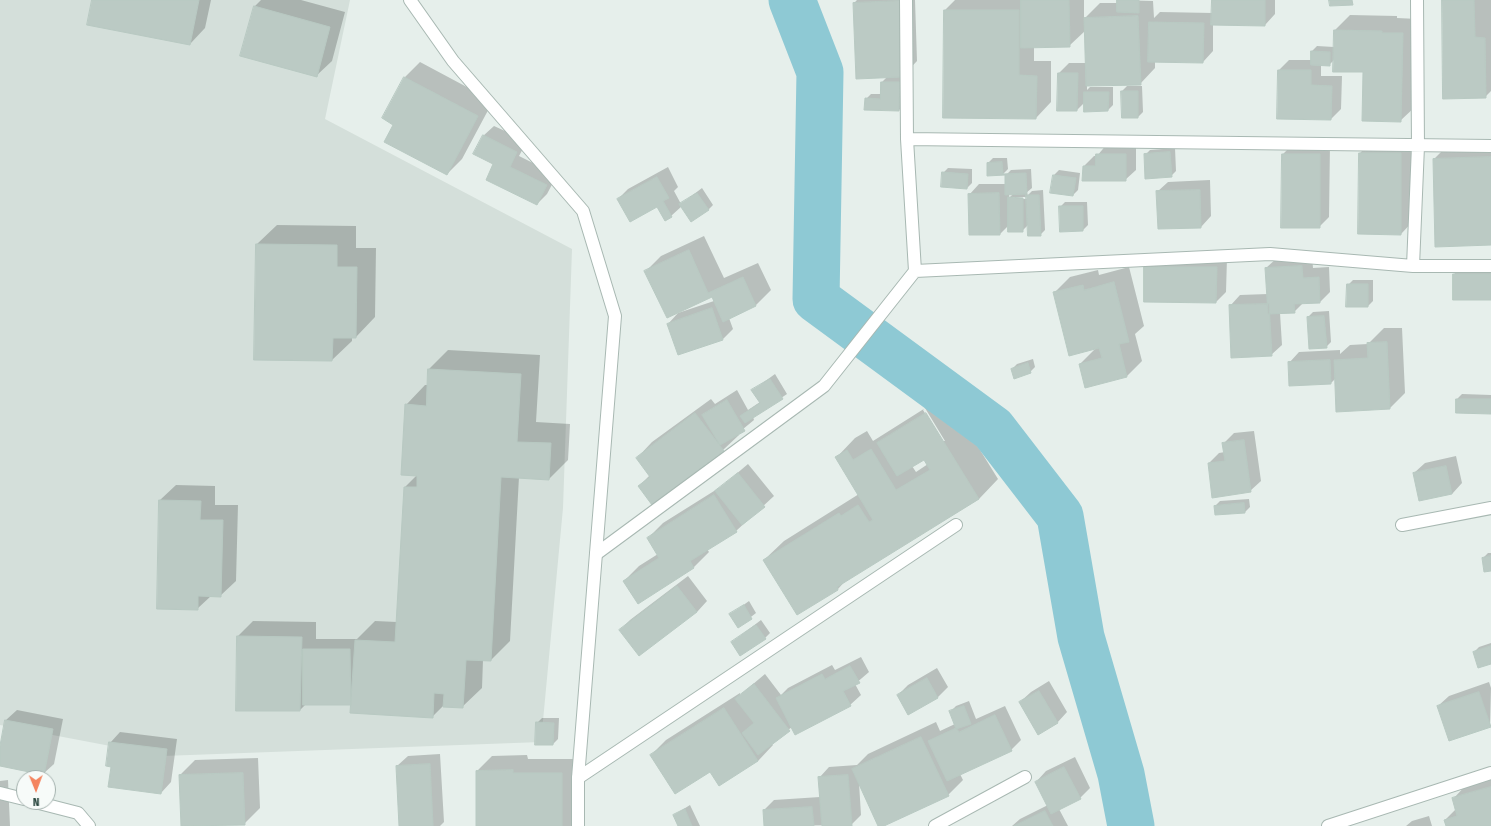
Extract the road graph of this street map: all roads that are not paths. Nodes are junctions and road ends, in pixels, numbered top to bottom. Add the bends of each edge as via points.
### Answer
1 (410, 0) edge
2 (906, 0) edge
3 (1417, 0) edge
4 (907, 139) junction
5 (1418, 146) junction
6 (1491, 146) edge
7 (1414, 266) junction
8 (1491, 266) edge
9 (914, 271) junction
10 (1491, 508) edge
11 (956, 525) dead end
12 (1402, 526) dead end
13 (596, 554) junction
14 (1491, 773) edge
15 (1025, 777) dead end
16 (578, 778) junction
17 (0, 793) edge
18 (16, 797) edge
19 (56, 807) edge
20 (89, 826) edge
21 (578, 826) edge
22 (935, 826) edge
23 (1328, 826) edge

1 - 13 street via 453,61 583,210 616,316
2 - 4 street
3 - 5 street
4 - 5 street
4 - 9 street
5 - 6 street
5 - 7 street
7 - 8 street
7 - 9 street via 1270,254
9 - 13 street via 824,386
10 - 12 street
11 - 16 street
13 - 16 street
14 - 23 street
15 - 22 street
16 - 21 street
17 - 18 street
19 - 20 street via 78,813

